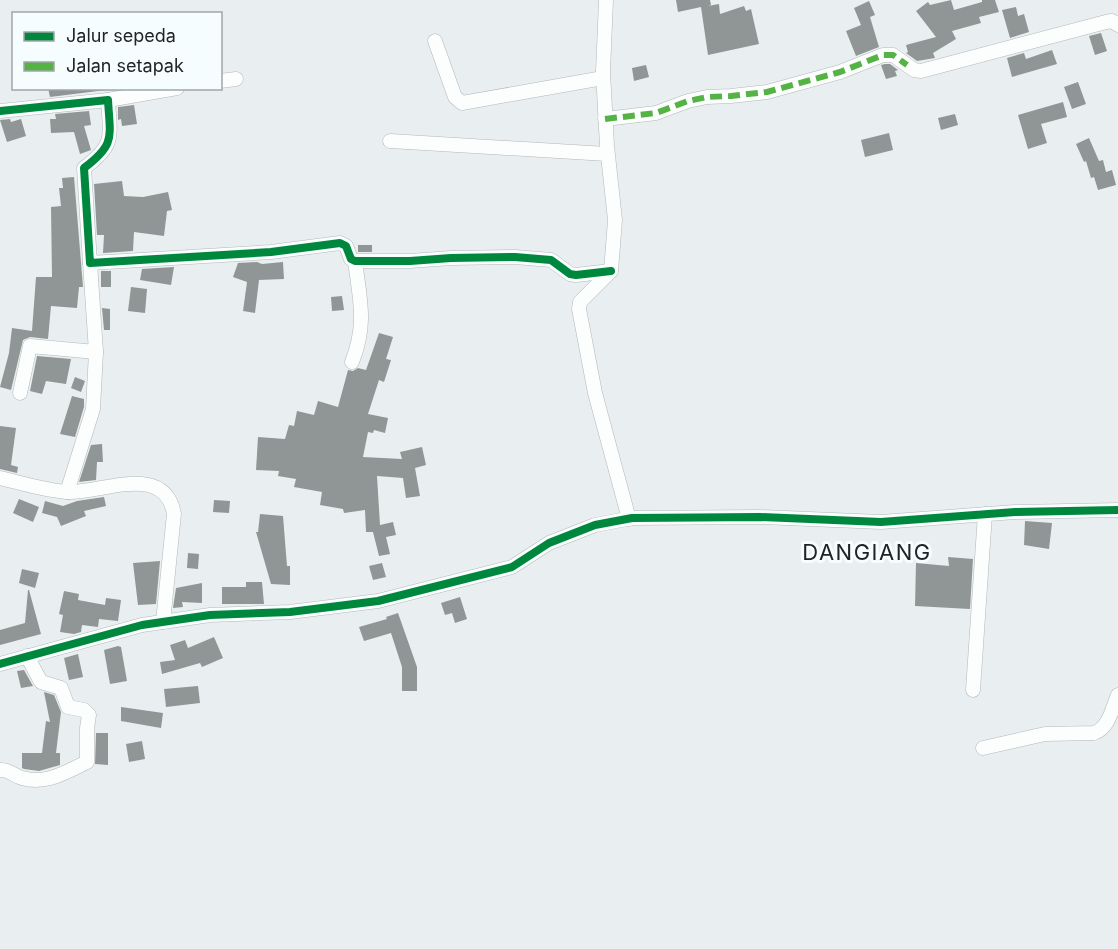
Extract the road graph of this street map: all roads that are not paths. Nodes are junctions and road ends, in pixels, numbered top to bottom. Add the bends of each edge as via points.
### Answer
1 (606, 0) edge
2 (1118, 25) edge
3 (435, 42) dead end
4 (603, 78) junction
5 (236, 79) dead end
6 (222, 81) edge
7 (166, 90) edge
8 (108, 100) junction
9 (0, 111) edge
10 (605, 119) junction
11 (390, 141) dead end
12 (608, 154) junction
13 (356, 261) junction
14 (90, 263) junction
15 (611, 271) junction
16 (96, 352) junction
17 (352, 363) dead end
18 (20, 393) dead end
19 (0, 478) edge
20 (67, 492) junction
21 (1118, 510) edge
22 (985, 514) junction
23 (629, 519) junction
24 (163, 622) junction
25 (27, 656) junction
26 (0, 664) edge
27 (973, 690) dead end
28 (1118, 695) edge
29 (983, 748) dead end
30 (0, 770) edge

1 - 4 street
2 - 10 street via 1106,22 921,72 893,55 883,55 840,72 766,92 708,97 656,113
3 - 4 street via 455,97 462,103
4 - 10 street
5 - 6 street
7 - 8 street
8 - 9 street
8 - 14 street via 110,137 105,149 84,168
10 - 12 street
11 - 12 street
12 - 15 street via 615,220
13 - 14 street via 340,243 271,252
13 - 15 street via 515,257 551,260 576,275
13 - 17 street via 362,326
14 - 16 street
15 - 23 street via 580,302 579,309 595,393
16 - 18 street via 30,346
16 - 20 street via 92,418
19 - 20 street
20 - 24 street via 143,483 166,495 174,514
21 - 22 street
22 - 23 street via 881,522 760,517
22 - 27 street
23 - 24 street via 594,525 549,543 512,567 378,601
24 - 25 street
25 - 26 street
25 - 30 street via 40,682 61,688 68,707 89,715 87,762 52,779 21,778
28 - 29 street via 1100,731 1037,735

